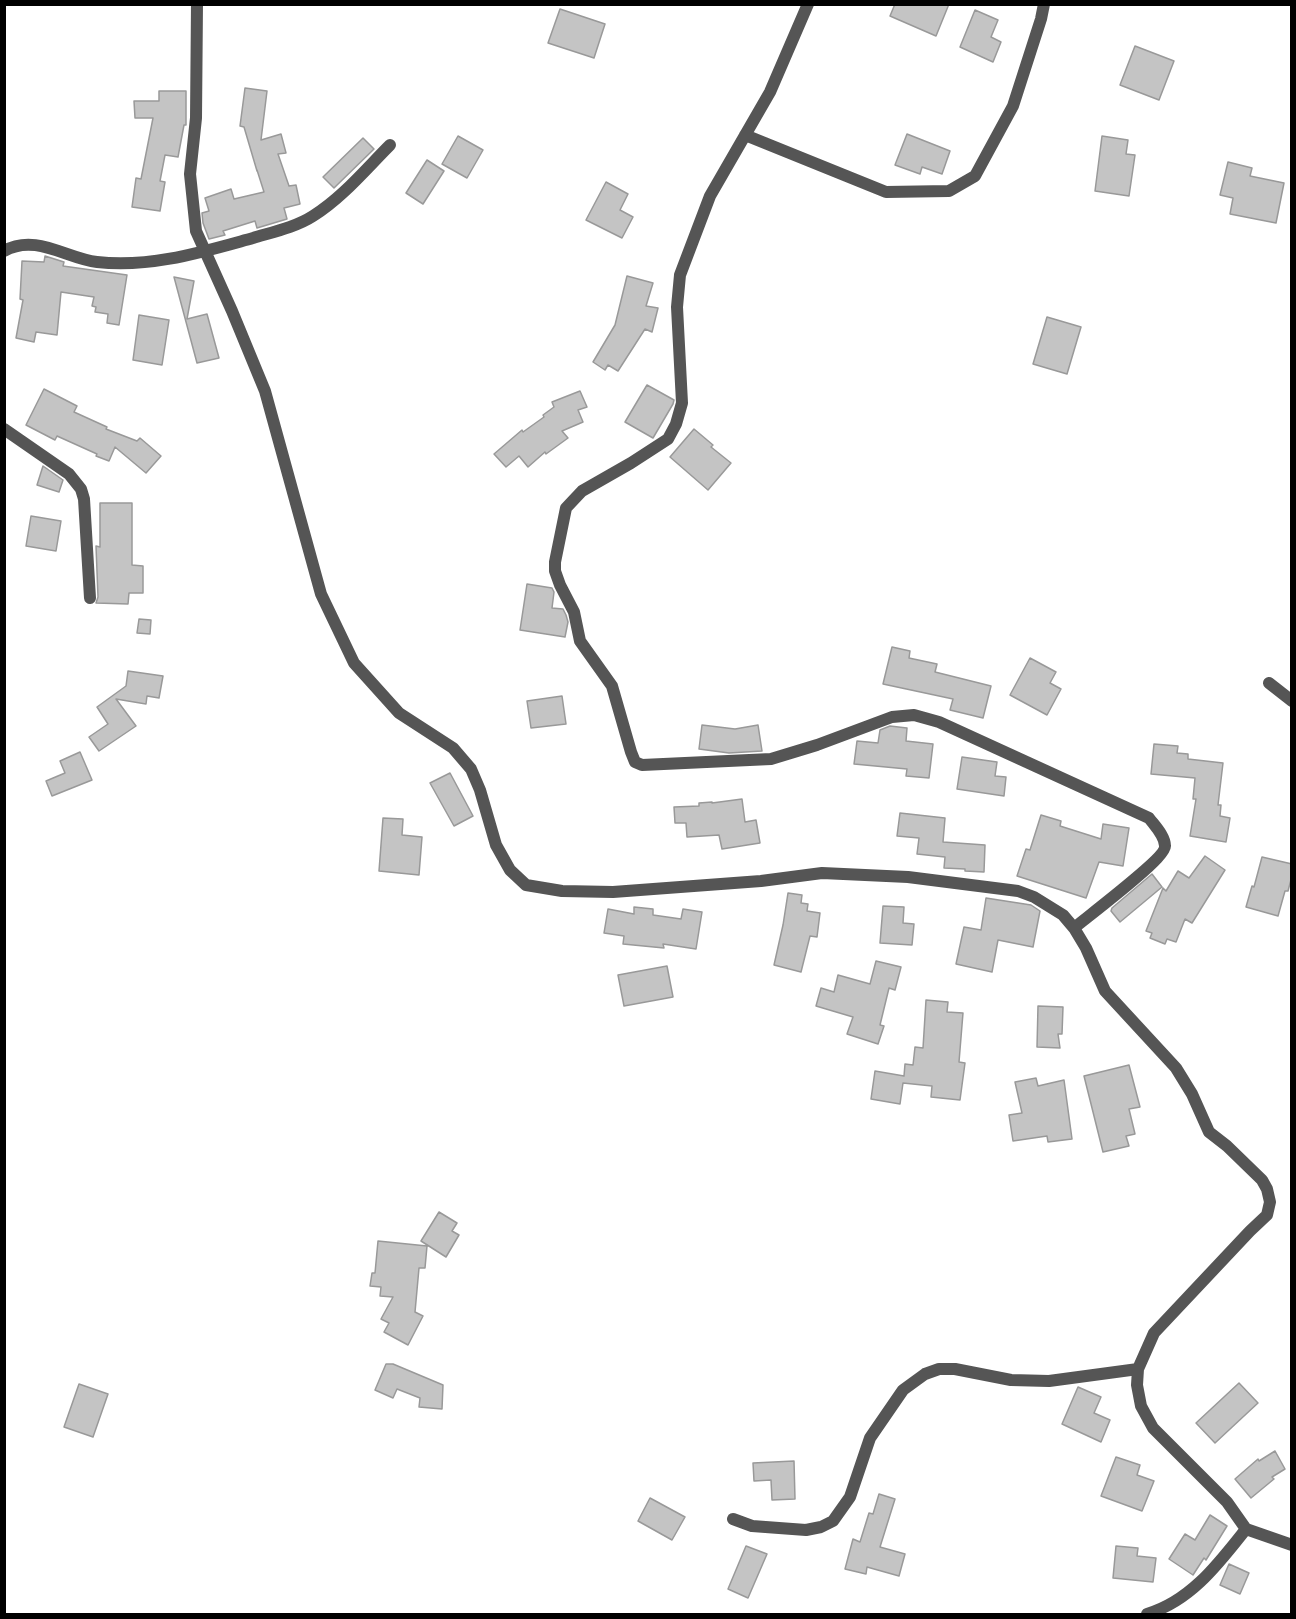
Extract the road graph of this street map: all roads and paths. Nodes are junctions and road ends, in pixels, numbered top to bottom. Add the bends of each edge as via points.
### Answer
1 (196, 4) edge
2 (808, 4) edge
3 (1044, 4) edge
4 (746, 135) junction
5 (390, 145) dead end
6 (4, 251) edge
7 (206, 251) junction
8 (4, 429) edge
9 (90, 598) dead end
10 (1269, 683) dead end
11 (1292, 701) edge
12 (1074, 928) junction
13 (1138, 1369) junction
14 (733, 1519) dead end
15 (1246, 1529) junction
16 (1292, 1545) edge
17 (1147, 1614) edge

1 - 7 street via 196,118 190,174 196,231
2 - 4 street via 770,92
3 - 4 street via 1013,106 975,176 949,191 886,192
4 - 12 street via 710,196 680,275 677,308 682,403 676,424 668,439 582,491 566,508 555,571 574,612 580,641 612,686 631,752 635,762 642,765 771,759 892,717 914,715 939,722 1149,818 1163,838 1165,852
5 - 7 street via 312,217 288,228
6 - 7 street via 28,245 49,247 94,262 144,264
7 - 12 street via 265,391 321,594 354,663 399,713 453,748 471,769 496,845 510,870 526,885 562,891 613,892 822,873 908,877 1018,891 1063,915
8 - 9 street via 69,474 81,489
10 - 11 street
12 - 13 street via 1105,992 1176,1068 1209,1132 1262,1180 1269,1195 1267,1215 1154,1333
13 - 14 street via 1049,1382 1011,1380 955,1369 925,1374 903,1389 870,1438 850,1497 833,1521 806,1530 752,1526
13 - 15 street via 1141,1406 1153,1428 1227,1502
15 - 16 street
15 - 17 street via 1217,1566 1186,1595

